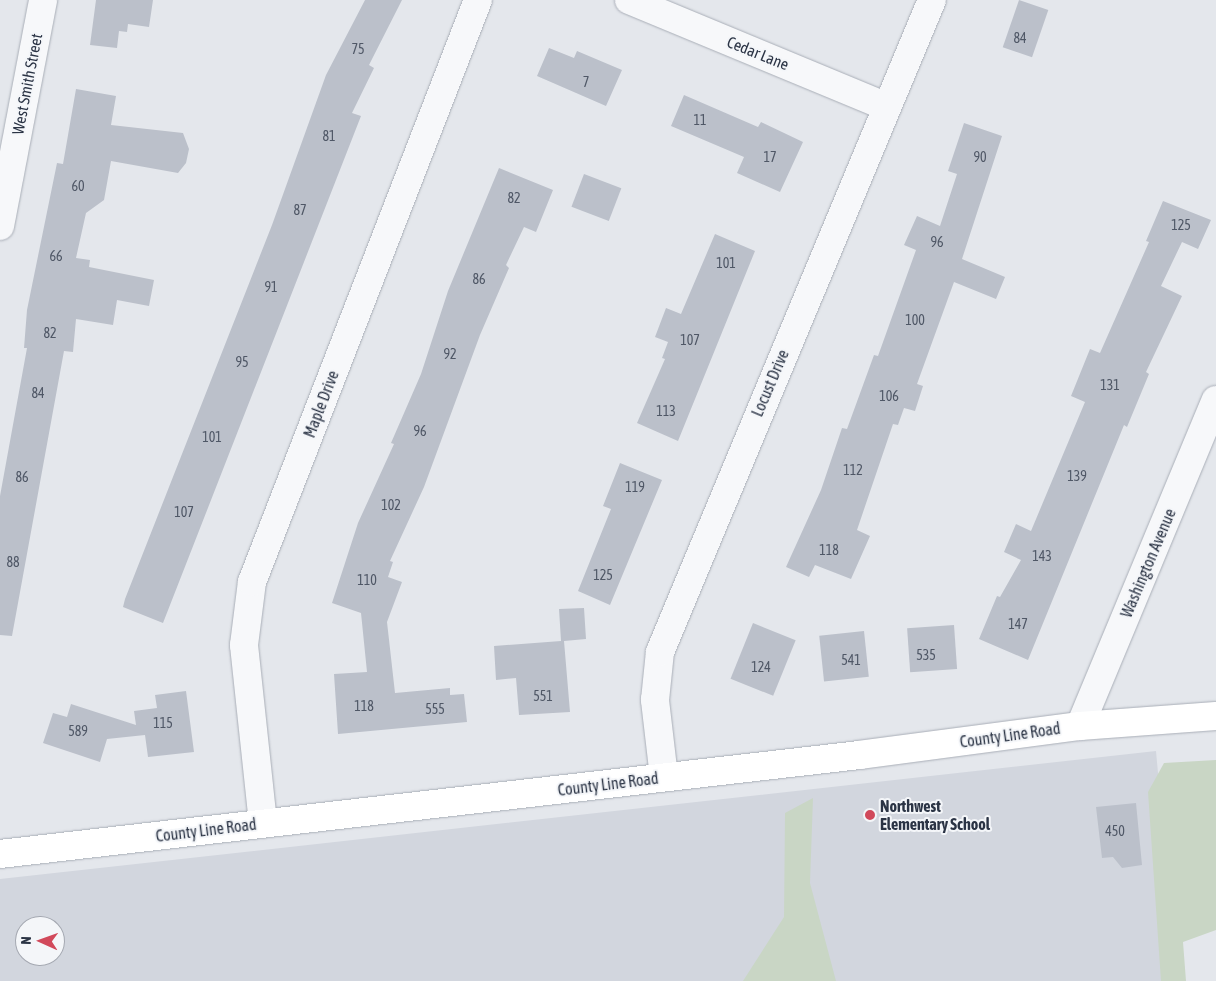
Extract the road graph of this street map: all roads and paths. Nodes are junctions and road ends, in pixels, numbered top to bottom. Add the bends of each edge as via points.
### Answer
1 (43, 0) edge
2 (478, 0) edge
3 (629, 0) edge
4 (932, 0) edge
5 (887, 107) junction
6 (0, 226) edge
7 (1216, 400) edge
8 (1216, 716) edge
9 (1080, 726) junction
10 (664, 777) junction
11 (262, 823) junction
12 (0, 854) edge

1 - 6 street, West Smith Street
2 - 11 street, Maple Drive via 252,582 244,645
3 - 5 street, Cedar Lane
4 - 5 street, Locust Drive
5 - 10 street, Locust Drive via 660,652 655,700
7 - 9 street, Washington Avenue
8 - 9 main road, County Line Road
9 - 10 main road, County Line Road
10 - 11 main road, County Line Road
11 - 12 main road, County Line Road

